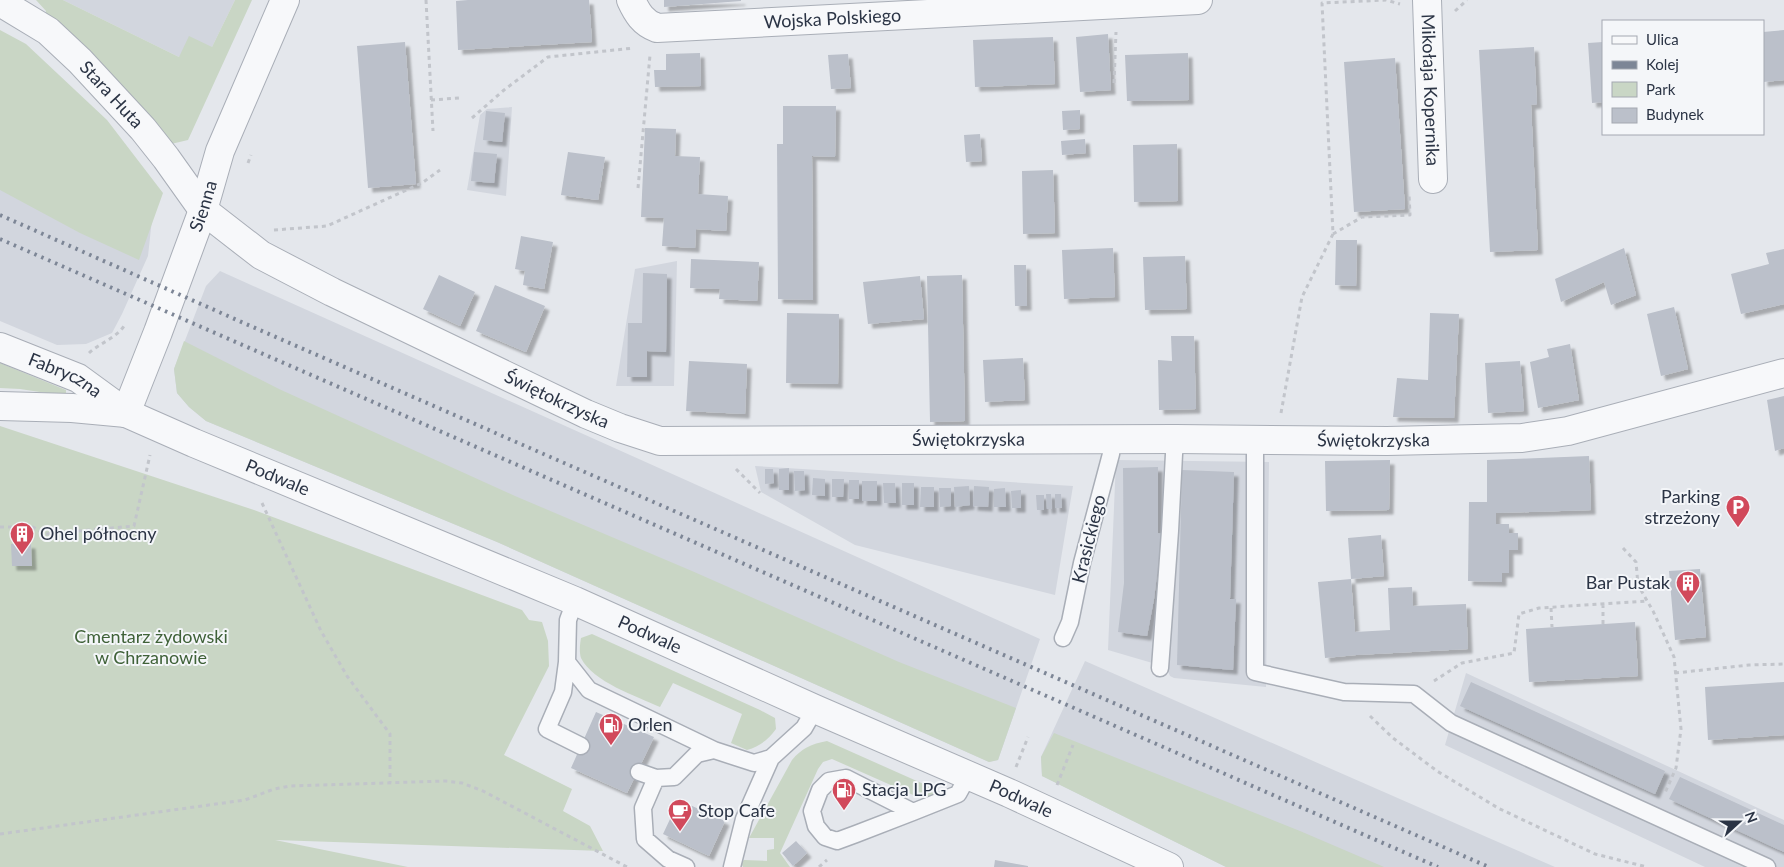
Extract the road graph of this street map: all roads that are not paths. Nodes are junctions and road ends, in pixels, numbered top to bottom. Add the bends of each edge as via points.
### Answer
1 (285, 0) edge
2 (631, 0) edge
3 (1198, 0) edge
4 (1426, 0) edge
5 (6, 3) edge
6 (1119, 9) edge
7 (1433, 179) dead end
8 (203, 210) junction
9 (0, 346) edge
10 (1784, 374) edge
11 (0, 406) edge
12 (126, 412) junction
13 (1113, 439) junction
14 (1176, 439) junction
15 (1255, 440) junction
16 (575, 601) junction
17 (1063, 638) dead end
18 (567, 662) junction
19 (1160, 668) dead end
20 (815, 710) junction
21 (581, 746) dead end
22 (714, 750) junction
23 (771, 758) junction
24 (639, 772) dead end
25 (968, 776) junction
26 (656, 778) junction
27 (913, 812) junction
28 (686, 867) edge
29 (732, 867) edge
30 (1169, 867) edge
31 (1767, 867) edge

1 - 8 street, Sienna via 220,151
2 - 6 street, Wojska Polskiego via 654,35
3 - 6 street, Wojska Polskiego
4 - 7 street, Mikołaja Kopernika
5 - 8 street, Stara Huta via 48,31 80,60 166,158
8 - 12 street, Sienna
8 - 13 street, Świętokrzyska via 261,255 332,292 586,414 660,441
9 - 12 street, Fabryczna via 78,378
10 - 15 street, Świętokrzyska via 1568,430 1522,438
11 - 12 street
12 - 16 street, Podwale
13 - 14 street, Świętokrzyska
13 - 17 lane, Krasickiego via 1070,622
14 - 15 street, Świętokrzyska
14 - 19 lane
15 - 31 lane via 1256,672 1344,692 1414,694 1451,723
16 - 18 lane via 568,620
16 - 20 street, Podwale
18 - 21 lane via 563,692 547,729
18 - 22 lane via 589,690
20 - 23 lane via 804,728
20 - 25 street, Podwale
22 - 23 lane via 754,763
22 - 26 lane via 697,754 674,777
23 - 29 lane via 744,819
24 - 26 lane
25 - 27 lane via 958,794
25 - 30 street, Podwale
26 - 28 lane via 643,808 645,840 668,859
27 - 27 lane via 837,841 825,838 816,826 812,810 820,790 829,781 846,778

